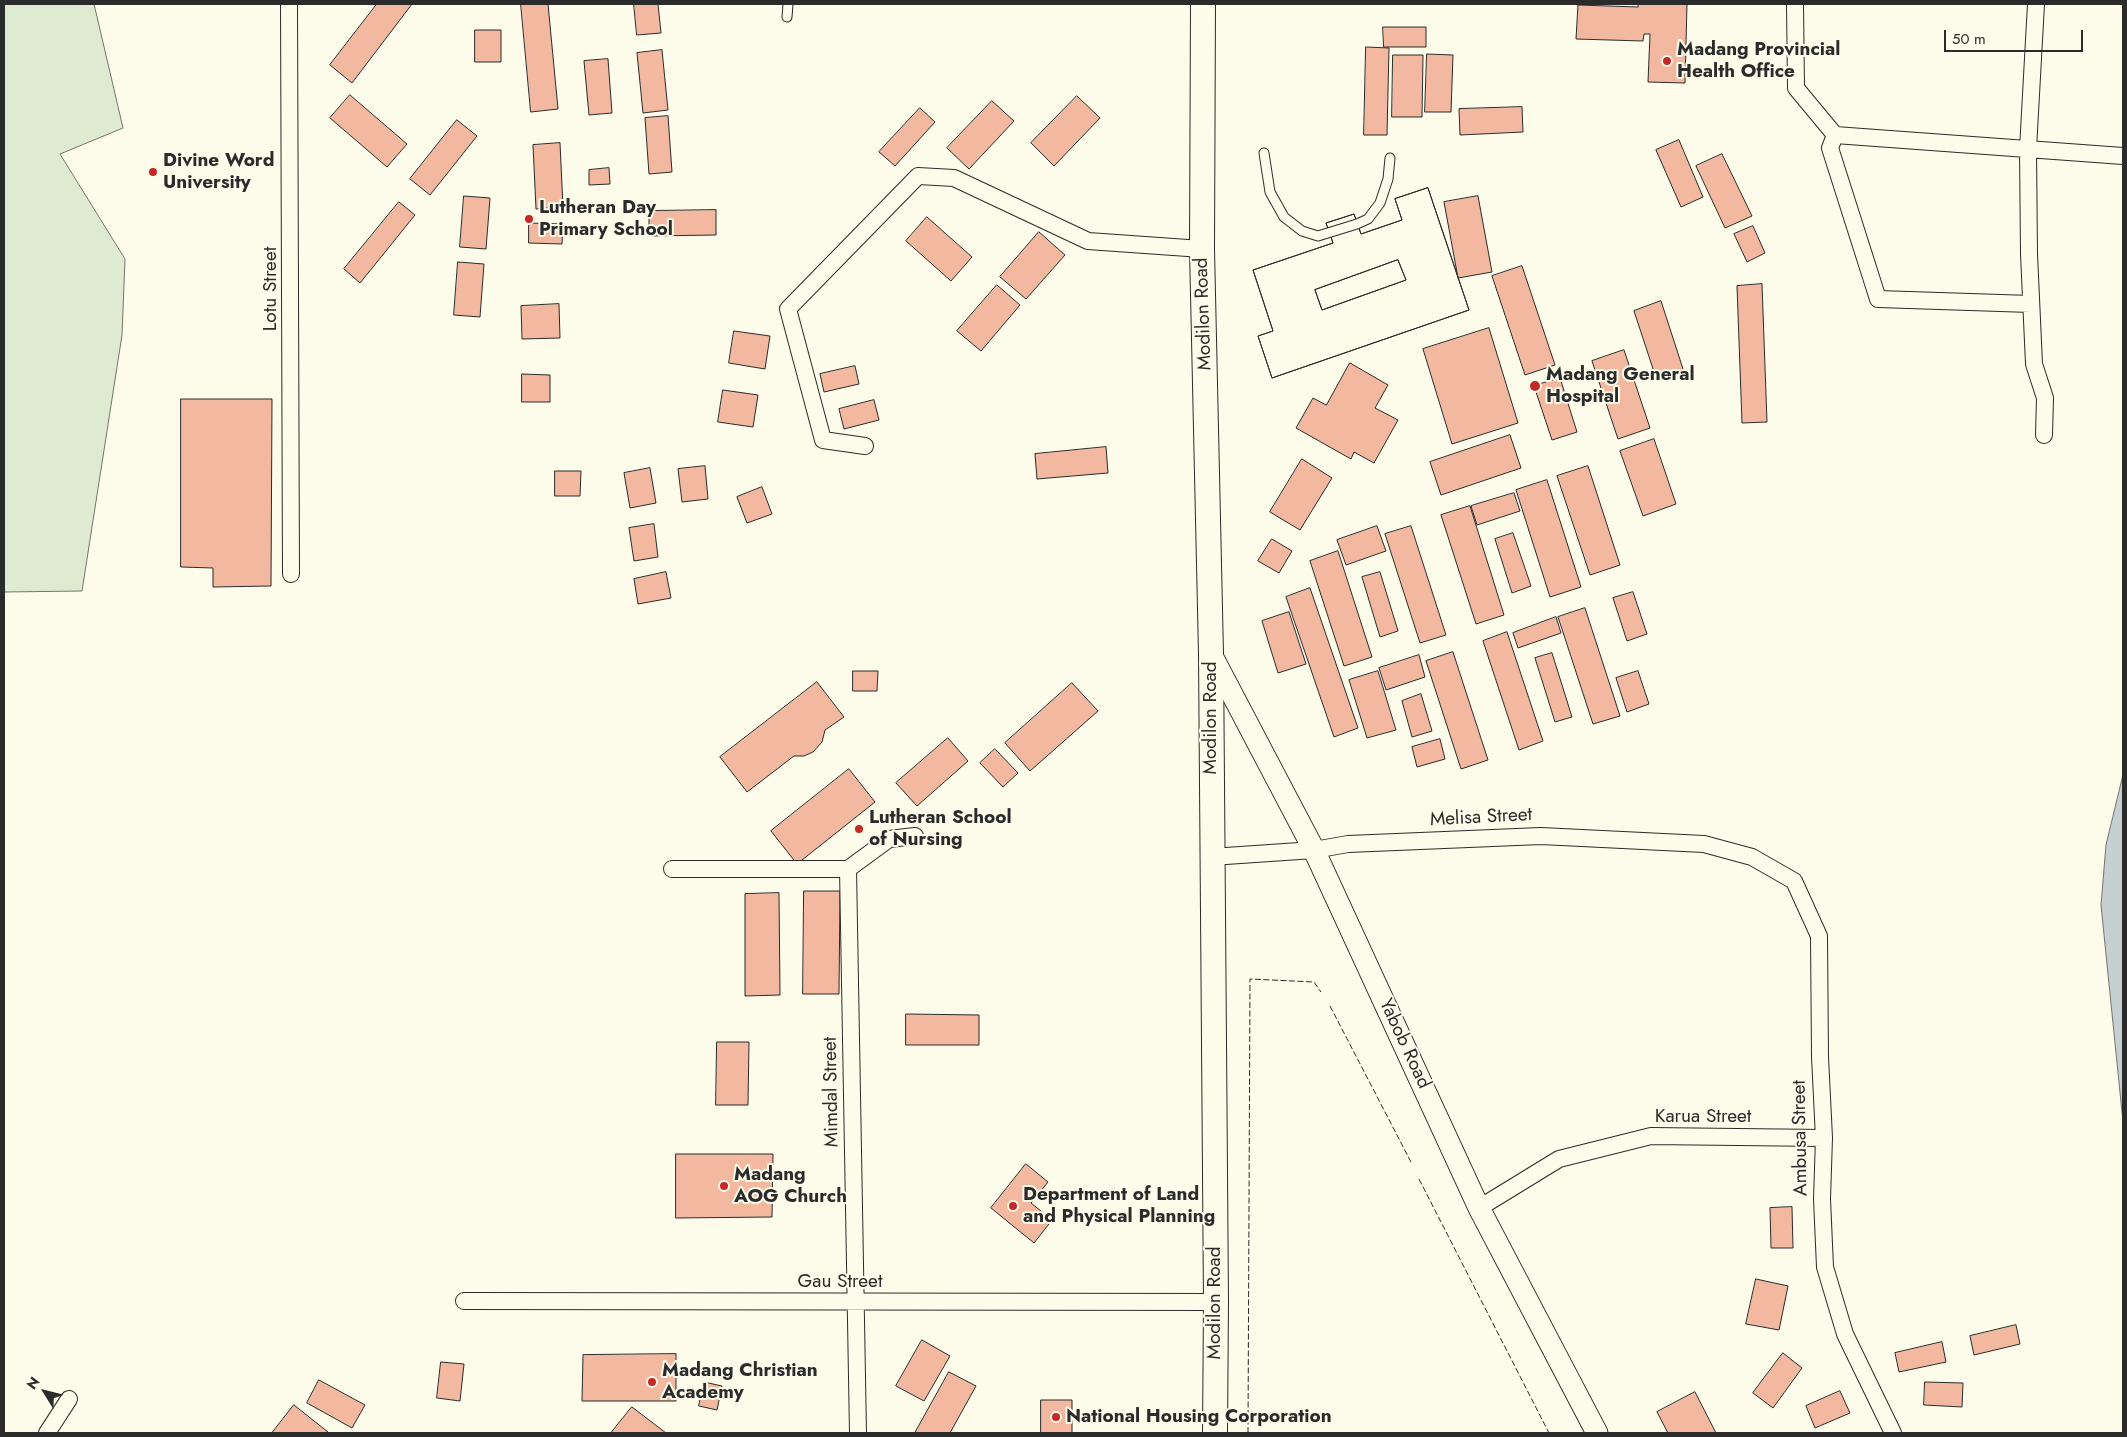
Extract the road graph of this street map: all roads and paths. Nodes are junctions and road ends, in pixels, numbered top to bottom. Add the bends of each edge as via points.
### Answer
1 (289, 4) edge
2 (788, 4) edge
3 (1203, 4) edge
4 (1795, 4) edge
5 (2036, 4) edge
6 (787, 17) dead end
7 (1834, 135) junction
8 (2028, 149) junction
9 (1264, 153) dead end
10 (2123, 156) edge
11 (1390, 158) dead end
12 (1202, 249) junction
13 (2032, 304) junction
14 (2044, 435) dead end
15 (865, 446) dead end
16 (291, 574) dead end
17 (1211, 654) junction
18 (915, 836) dead end
19 (1314, 850) junction
20 (1211, 857) junction
21 (1752, 857) joint
22 (672, 869) dead end
23 (848, 869) junction
24 (1824, 1138) junction
25 (1479, 1208) junction
26 (464, 1301) dead end
27 (856, 1302) junction
28 (1216, 1302) junction
29 (68, 1400) dead end
30 (48, 1433) edge
31 (858, 1433) edge
32 (1215, 1433) edge
33 (1596, 1433) edge
34 (1893, 1433) edge

1 - 16 street, Lotu Street
2 - 6 lane
3 - 12 main road, Modilon Road
4 - 7 street via 1796,88
5 - 8 street
7 - 8 street
7 - 13 street via 1830,148 1878,299
8 - 10 street
8 - 13 street
9 - 11 lane via 1270,192 1284,217 1302,231 1318,236 1368,219 1380,203 1388,179
12 - 15 street via 1088,241 954,178 918,176 788,309 823,440
12 - 17 main road, Modilon Road
13 - 14 street via 2034,364 2045,398
17 - 19 street, Yabob Road
17 - 20 main road, Modilon Road
18 - 23 street via 889,839
19 - 20 street, Melisa Street
19 - 21 street, Melisa Street via 1348,844 1541,836 1704,844
19 - 25 street, Yabob Road
20 - 28 main road, Modilon Road
21 - 24 street, Ambusa Street via 1794,881 1819,936
22 - 23 street
23 - 27 street, Mimdal Street
24 - 25 street, Karua Street via 1651,1136 1559,1159
24 - 34 street, Ambusa Street via 1825,1267 1845,1334
25 - 33 street, Yabob Road
26 - 27 street, Gau Street
27 - 28 street, Gau Street
27 - 31 street, Mimdal Street
28 - 32 main road, Modilon Road
29 - 30 street

